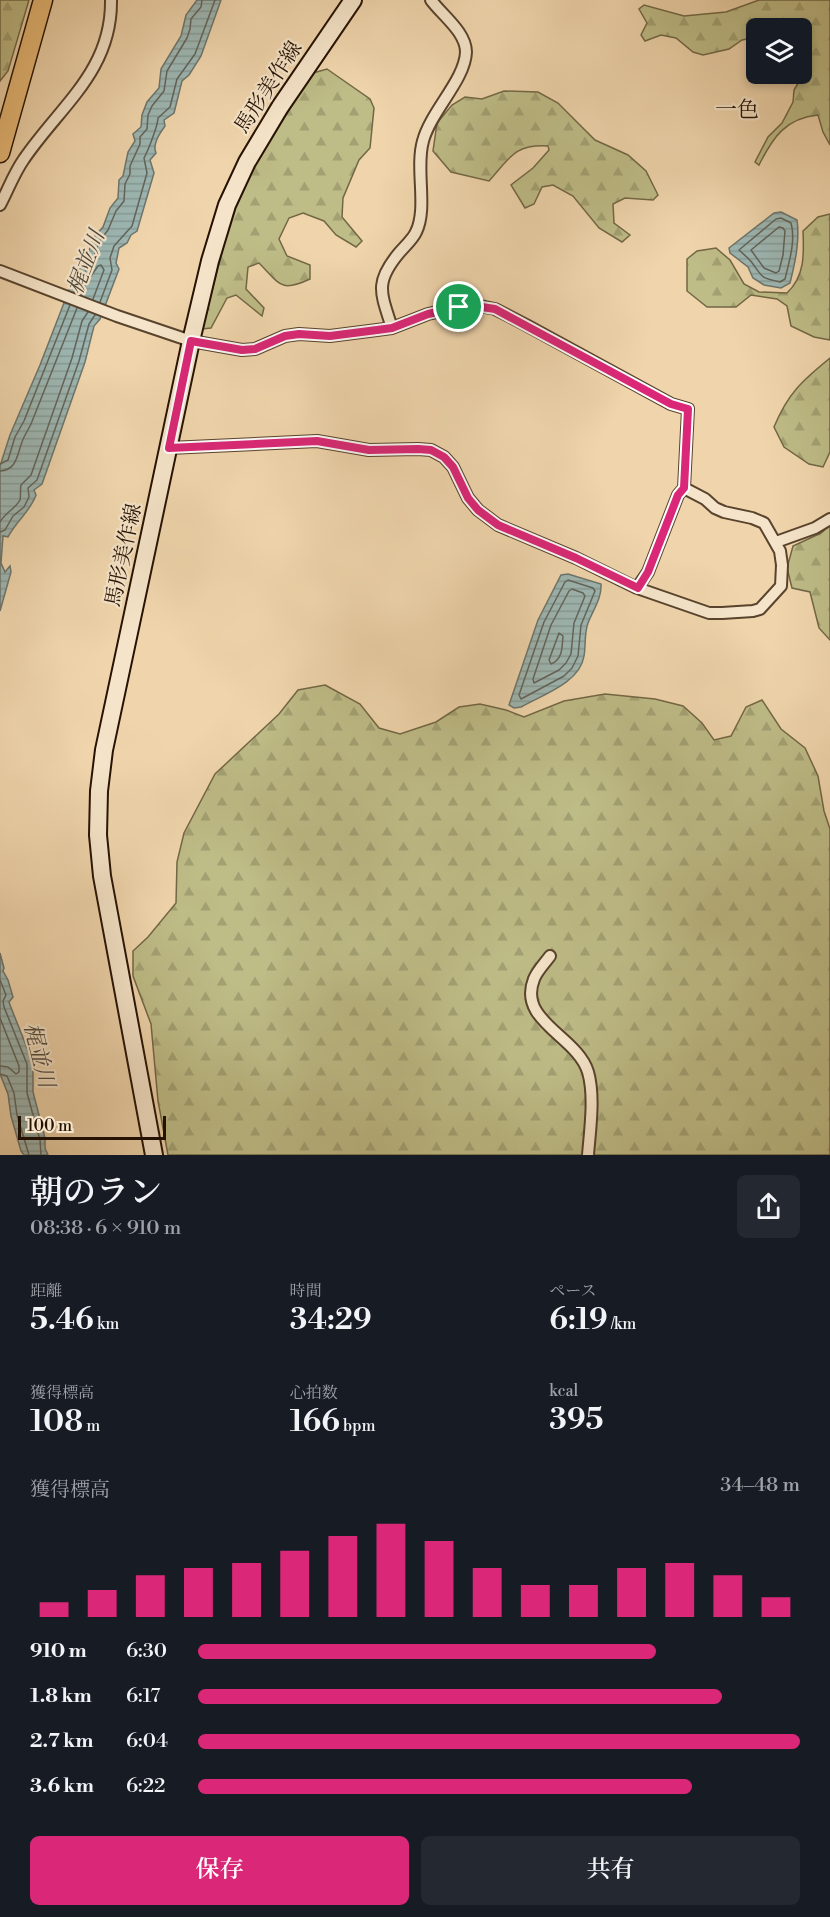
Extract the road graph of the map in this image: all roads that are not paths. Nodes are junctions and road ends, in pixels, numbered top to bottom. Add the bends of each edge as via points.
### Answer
1 (43, 0) edge
2 (111, 0) edge
3 (353, 0) edge
4 (431, 0) edge
5 (0, 153) edge
6 (0, 205) edge
7 (0, 271) edge
8 (392, 328) junction
9 (191, 341) junction
10 (169, 448) junction
11 (684, 488) junction
12 (830, 519) edge
13 (776, 542) junction
14 (638, 588) junction
15 (550, 956) dead end
16 (154, 1155) edge
17 (588, 1155) edge

1 - 5 main road
2 - 6 street via 107,36 99,58 67,107 22,161
3 - 9 main road, 馬形美作線 via 247,162 227,205
4 - 8 street via 458,31 466,51 461,73 434,113 422,142 420,219 416,233 389,264 381,284
7 - 9 street
8 - 9 street via 330,336 285,336 249,350
8 - 11 street via 411,319 469,305 495,309 671,404 688,409
9 - 10 main road, 馬形美作線
10 - 14 street via 317,441 369,450 431,450 453,467 468,498 498,525
10 - 16 main road, 馬形美作線 via 104,750 98,835 111,927
11 - 13 street via 724,512 764,523
11 - 14 street
12 - 13 street
13 - 14 street via 782,565 780,586 760,609 709,613
15 - 17 street via 534,978 531,1001 536,1013 570,1045 588,1071

